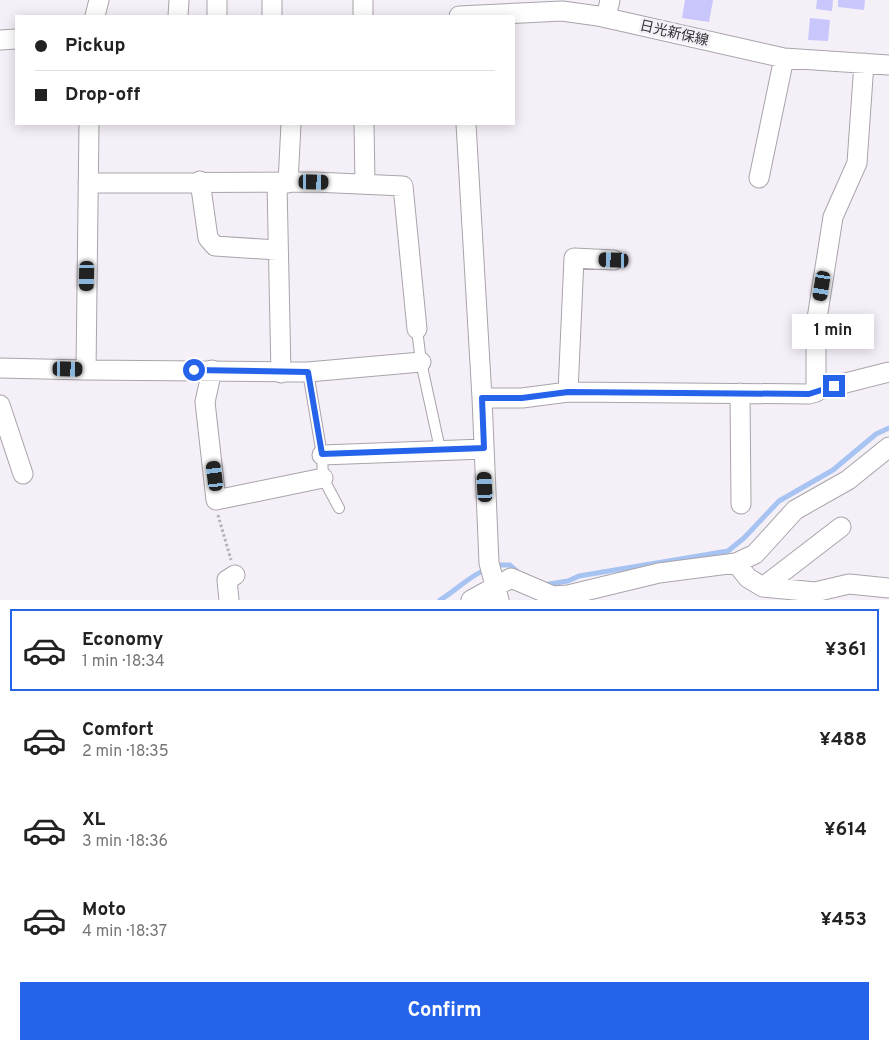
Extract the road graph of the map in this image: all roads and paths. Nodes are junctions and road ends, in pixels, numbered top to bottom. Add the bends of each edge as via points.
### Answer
1 (99, 0) edge
2 (178, 0) edge
3 (217, 0) edge
4 (272, 0) edge
5 (363, 0) edge
6 (460, 0) edge
7 (563, 6) edge
8 (608, 9) edge
9 (95, 15) edge
10 (178, 15) edge
11 (217, 15) edge
12 (272, 15) edge
13 (363, 15) edge
14 (460, 15) edge
15 (470, 15) edge
16 (15, 39) edge
17 (0, 40) edge
18 (784, 58) junction
19 (864, 63) junction
20 (889, 65) edge
21 (89, 125) edge
22 (291, 125) edge
23 (364, 125) edge
24 (466, 125) edge
25 (759, 178) dead end
26 (200, 181) junction
27 (88, 183) junction
28 (282, 183) junction
29 (365, 183) junction
30 (277, 250) junction
31 (614, 260) dead end
32 (417, 328) joint
33 (421, 362) junction
34 (0, 368) edge
35 (86, 370) junction
36 (212, 370) junction
37 (308, 372) junction
38 (889, 372) edge
39 (281, 373) junction
40 (818, 390) junction
41 (568, 392) junction
42 (740, 393) junction
43 (482, 398) junction
44 (0, 405) edge
45 (889, 447) edge
46 (484, 448) junction
47 (440, 449) junction
48 (322, 454) junction
49 (23, 474) dead end
50 (323, 478) junction
51 (216, 500) junction
52 (741, 504) dead end
53 (339, 508) dead end
54 (841, 526) dead end
55 (736, 564) junction
56 (235, 574) joint
57 (763, 587) junction
58 (889, 588) edge
59 (497, 592) edge
60 (570, 597) edge
61 (229, 600) edge
62 (471, 600) edge

1 - 9 street
2 - 10 street
3 - 11 street
4 - 12 street
5 - 13 street
6 - 14 street
7 - 8 street, 日光新保線
7 - 15 street, 日光新保線
8 - 18 street, 日光新保線
16 - 17 street
18 - 19 street, 日光新保線
18 - 25 street
19 - 20 street, 日光新保線
19 - 40 street via 857,164 833,217 816,325
21 - 27 street
22 - 28 street
23 - 29 street
24 - 43 street
26 - 27 street
26 - 28 street
26 - 30 street via 208,238 215,246
27 - 35 street
28 - 29 street
28 - 30 street
29 - 32 street via 403,186
30 - 39 street
31 - 41 street via 574,258
32 - 33 lane
33 - 37 street
33 - 47 lane
34 - 35 street
35 - 36 street
36 - 39 street
36 - 51 street via 205,402
37 - 39 street
37 - 48 lane
38 - 40 street
40 - 42 street via 809,394
41 - 42 street
41 - 43 street via 522,398
42 - 52 street
43 - 46 street
44 - 49 street
45 - 55 street via 848,480 795,510 755,554
46 - 47 street
46 - 59 street via 489,563
47 - 48 street
48 - 50 lane
50 - 51 street
50 - 53 lane
51 - 56 path
54 - 57 street
55 - 57 street via 748,578
55 - 60 street via 659,573
56 - 61 street via 227,580
57 - 58 street via 816,592 848,584
59 - 60 street via 511,578 553,596
59 - 62 street

